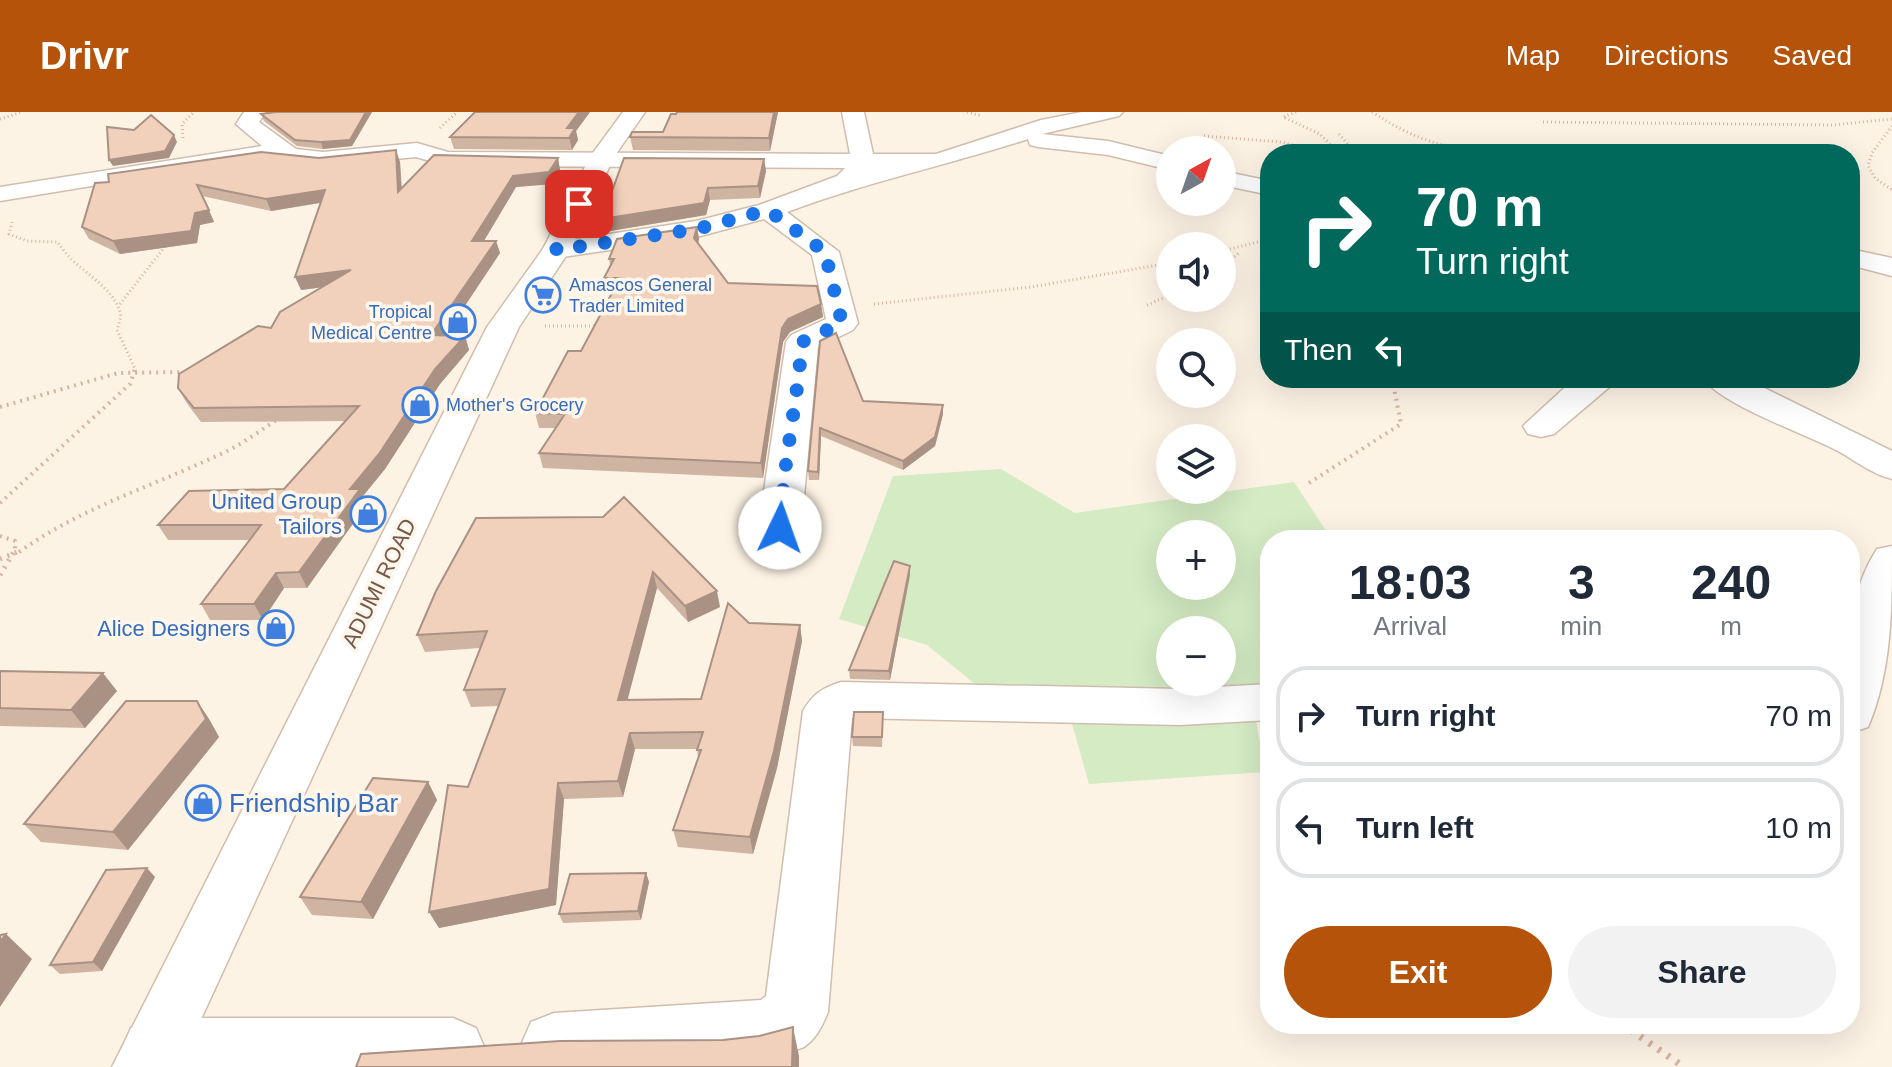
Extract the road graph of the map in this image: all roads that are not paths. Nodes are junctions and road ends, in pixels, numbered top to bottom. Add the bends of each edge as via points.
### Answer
1 (255, 112) edge
2 (634, 112) edge
3 (853, 112) edge
4 (1112, 112) edge
5 (1016, 136) junction
6 (288, 154) junction
7 (602, 157) junction
8 (1156, 160) edge
9 (854, 172) junction
10 (1236, 181) edge
11 (1260, 186) edge
12 (6, 205) edge
13 (768, 210) junction
14 (556, 250) junction
15 (1860, 259) edge
16 (1892, 267) edge
17 (1584, 388) edge
18 (1737, 388) edge
19 (1541, 426) dead end
20 (1892, 468) edge
21 (780, 528) dead end
22 (1892, 559) edge
23 (1860, 683) edge
24 (1260, 703) edge
25 (149, 1059) edge

1 - 6 street via 247,124
2 - 7 street, ADUMI ROAD
3 - 9 street
4 - 5 street
5 - 8 street
5 - 9 street via 938,161
6 - 7 street via 323,159 417,150 447,159
6 - 12 street via 256,152 161,168
7 - 9 street via 665,162 781,158
7 - 14 street, ADUMI ROAD
9 - 13 street
10 - 11 street
13 - 14 street via 697,229
13 - 21 street via 825,252 842,323 802,342 783,465
14 - 25 street, ADUMI ROAD via 503,327
15 - 16 street
17 - 19 street
18 - 20 street
22 - 23 street via 1871,615
24 - 25 street via 1180,707 841,700 833,705 828,711 796,1012 763,1032 440,1052

